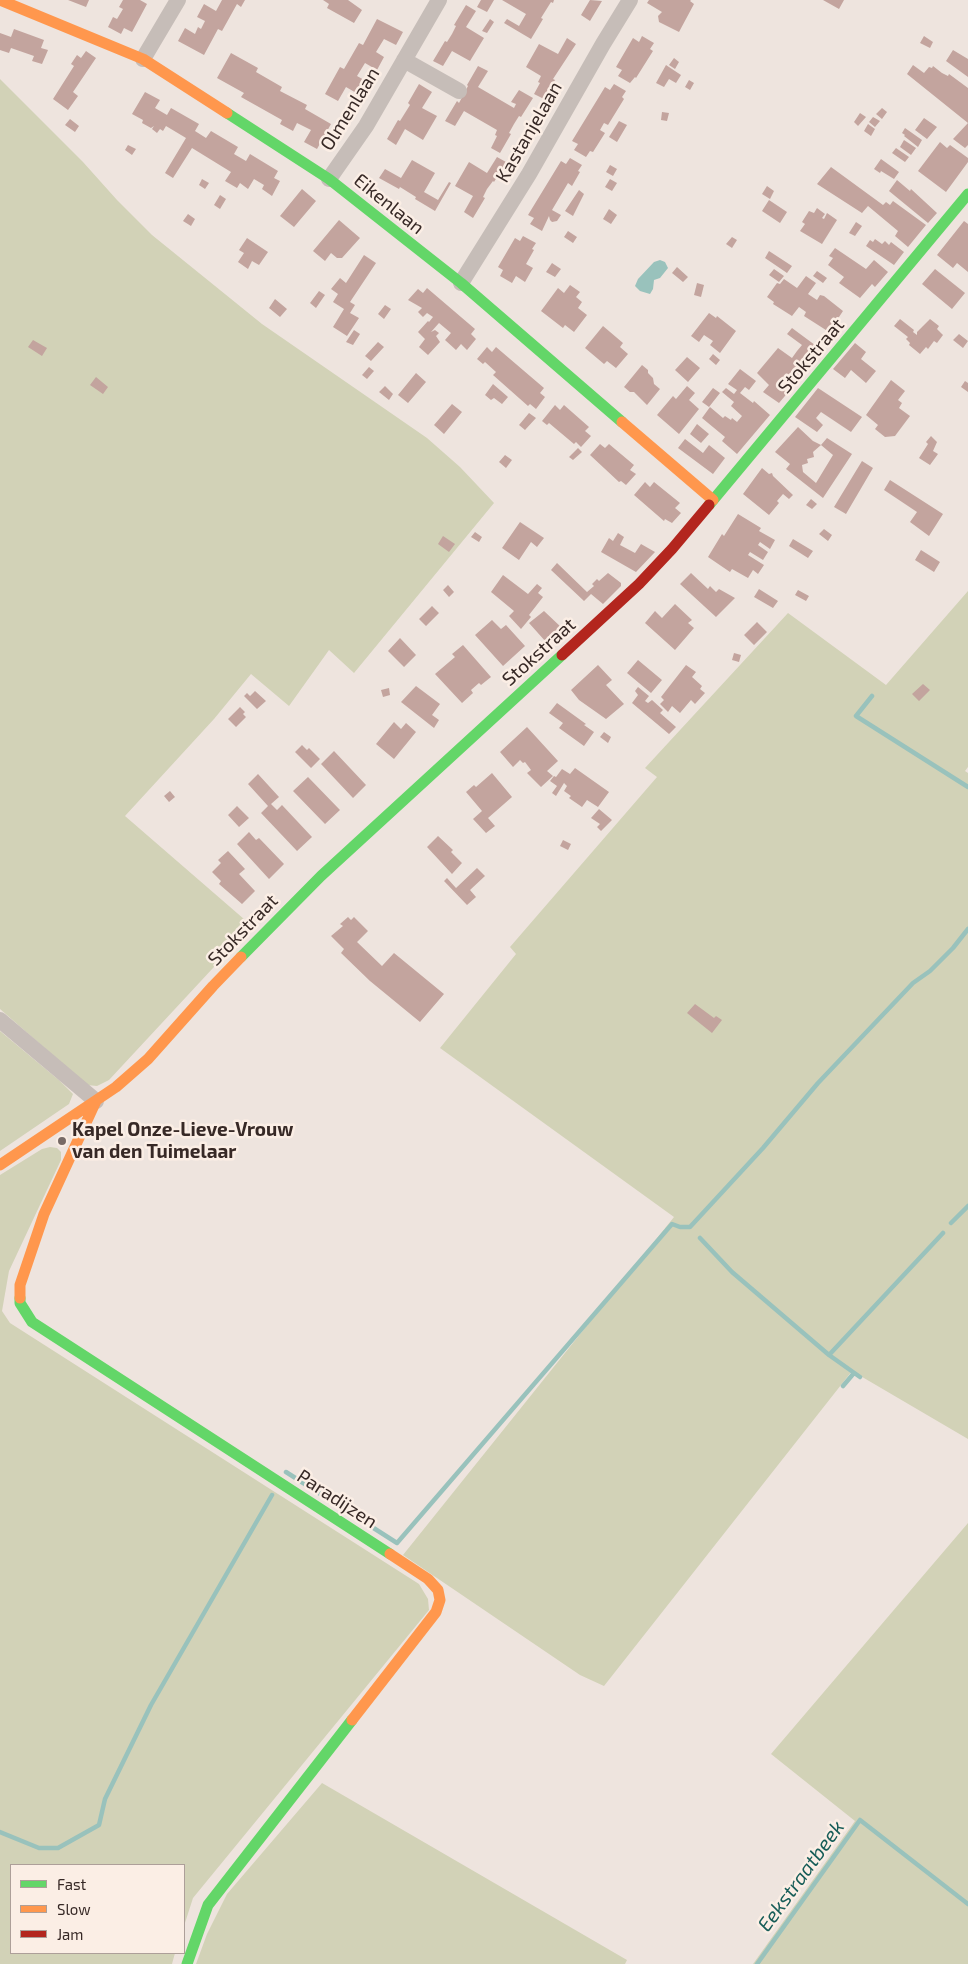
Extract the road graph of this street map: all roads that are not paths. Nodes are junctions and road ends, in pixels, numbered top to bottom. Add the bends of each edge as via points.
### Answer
1 (0, 0) edge
2 (178, 0) edge
3 (630, 0) edge
4 (434, 2) edge
5 (143, 59) junction
6 (404, 60) junction
7 (459, 91) dead end
8 (329, 179) junction
9 (968, 194) edge
10 (461, 283) junction
11 (713, 500) junction
12 (0, 1020) edge
13 (96, 1101) junction
14 (0, 1165) edge
15 (187, 1964) edge

1 - 5 street, Eikenlaan
2 - 5 street
3 - 10 street, Kastanjelaan
4 - 6 street, Olmenlaan
5 - 8 street, Eikenlaan
6 - 7 street, Olmenlaan
6 - 8 street, Olmenlaan via 366,126
8 - 10 street, Eikenlaan
9 - 11 street, Stokstraat
10 - 11 street, Eikenlaan
11 - 13 street, Stokstraat via 639,584 321,876 213,986 148,1059
12 - 13 street
13 - 14 street, Stokstraat
13 - 15 street, Paradijzen via 44,1214 20,1286 20,1303 32,1322 428,1579 438,1590 440,1600 436,1612 208,1906

